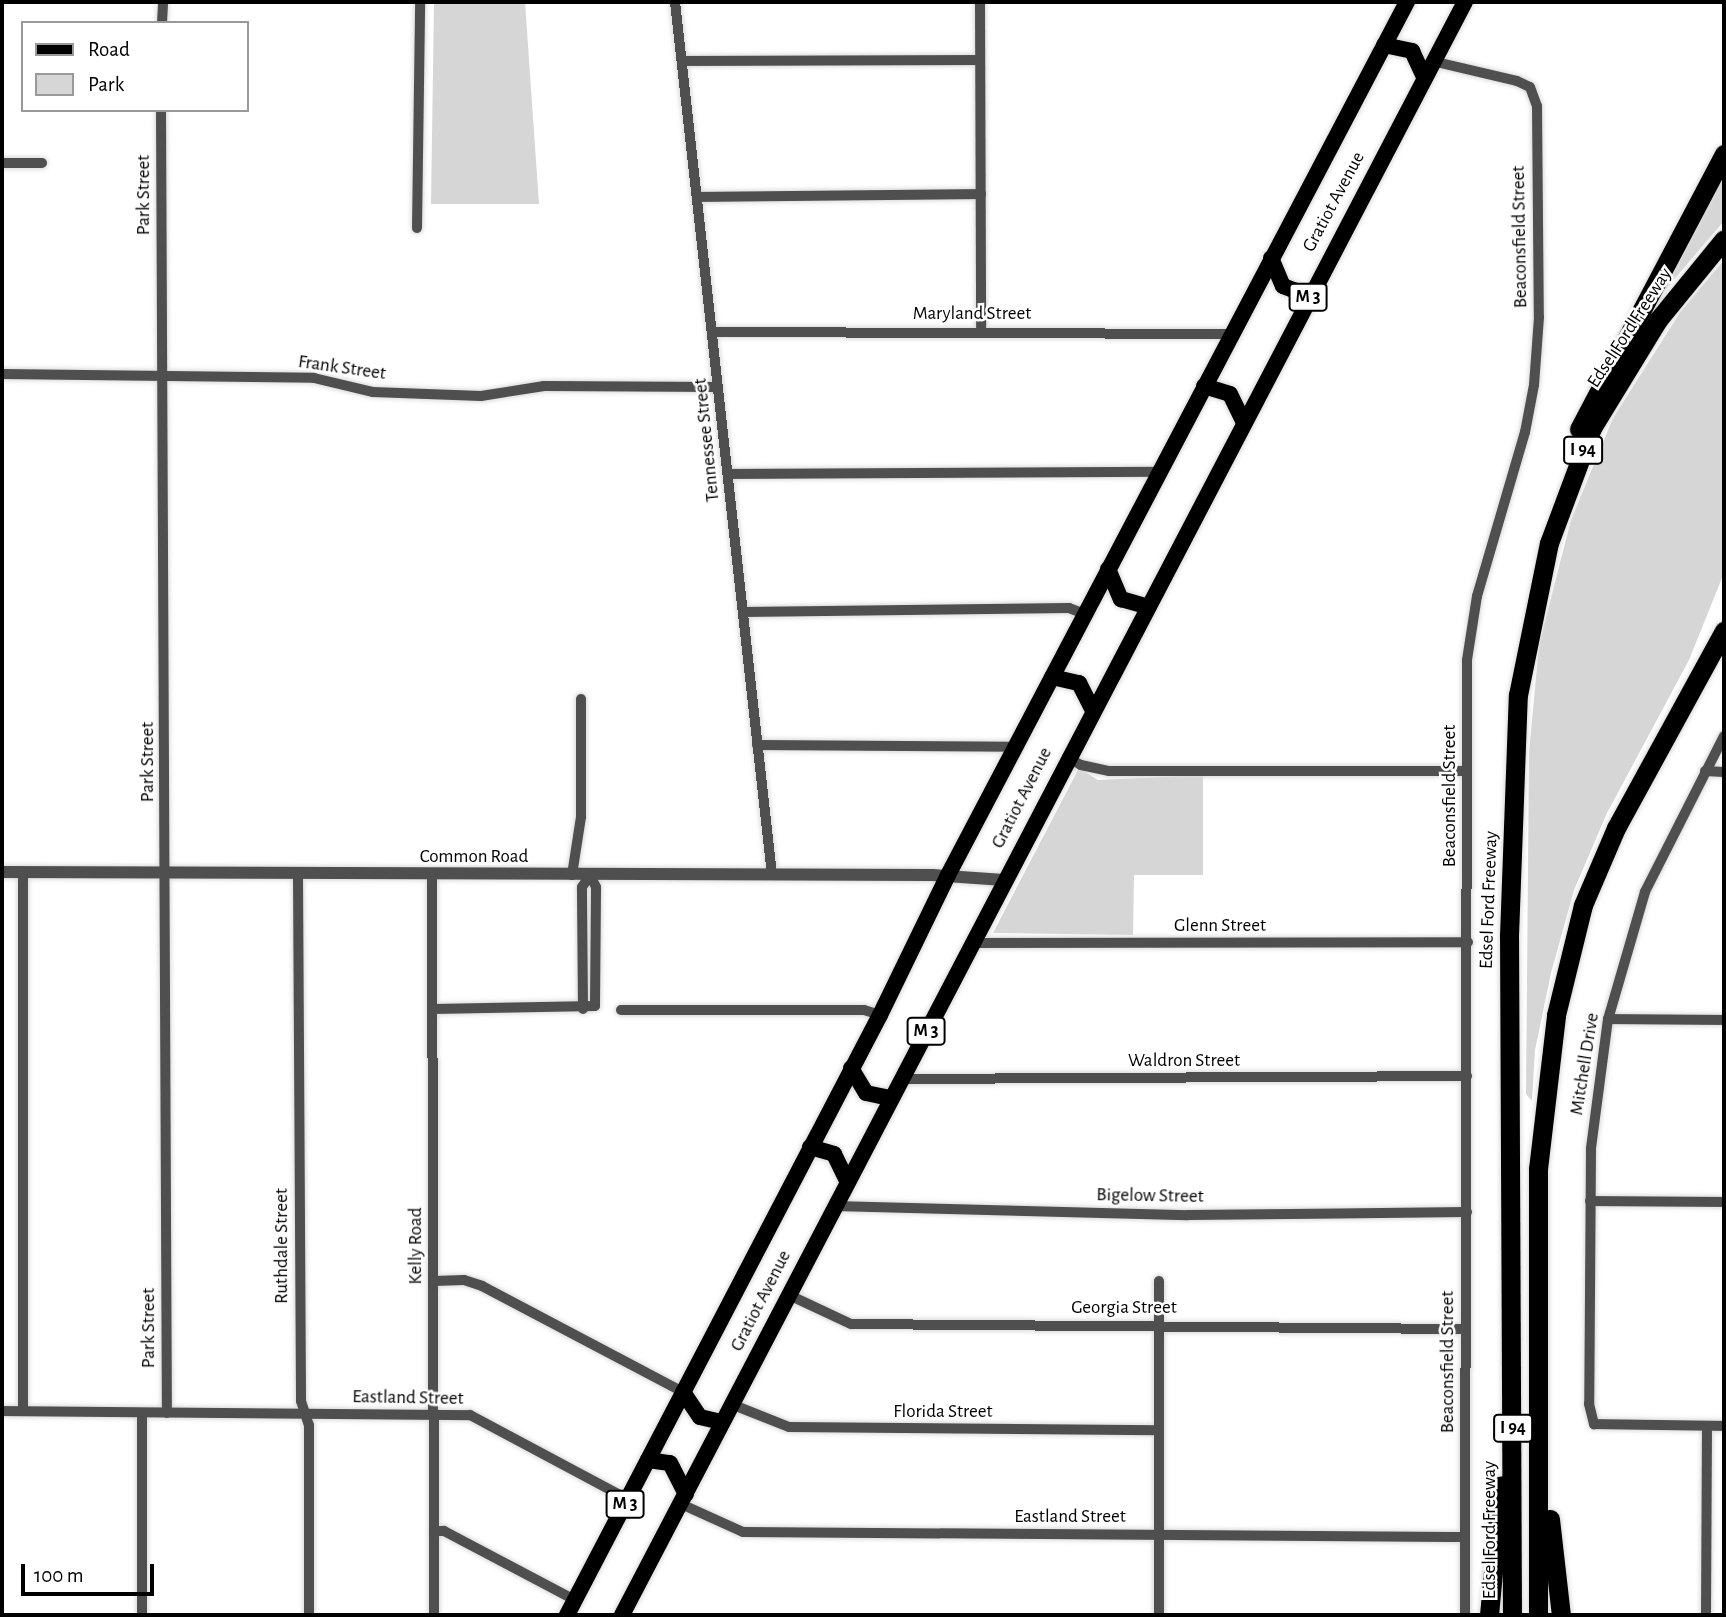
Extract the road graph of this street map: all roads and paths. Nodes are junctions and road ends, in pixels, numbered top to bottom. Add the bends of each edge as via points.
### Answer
1 (163, 2) edge
2 (420, 2) edge
3 (675, 2) edge
4 (979, 2) edge
5 (1407, 2) edge
6 (1465, 2) edge
7 (162, 21) edge
8 (1384, 45) junction
9 (980, 60) junction
10 (682, 61) junction
11 (1432, 61) junction
12 (1424, 77) junction
13 (161, 112) edge
14 (1724, 154) edge
15 (2, 163) edge
16 (42, 163) dead end
17 (981, 194) junction
18 (698, 197) junction
19 (417, 228) dead end
20 (1724, 239) edge
21 (1271, 258) junction
22 (1309, 296) junction
23 (713, 332) junction
24 (981, 332) junction
25 (1231, 334) junction
26 (2, 374) edge
27 (163, 376) junction
28 (1204, 386) junction
29 (718, 387) junction
30 (1243, 421) junction
31 (1159, 472) junction
32 (728, 474) junction
33 (1108, 569) junction
34 (1145, 606) junction
35 (743, 612) junction
36 (1085, 614) junction
37 (1724, 617) edge
38 (1721, 638) edge
39 (1052, 677) junction
40 (1518, 695) junction
41 (581, 699) dead end
42 (1092, 709) junction
43 (1724, 736) edge
44 (757, 744) junction
45 (1015, 747) junction
46 (1067, 757) junction
47 (1467, 771) junction
48 (1705, 771) junction
49 (1724, 772) edge
50 (2, 872) edge
51 (23, 872) junction
52 (166, 873) junction
53 (298, 875) junction
54 (572, 875) junction
55 (590, 875) junction
56 (772, 875) junction
57 (432, 877) junction
58 (947, 877) junction
59 (1004, 880) junction
60 (1468, 942) junction
61 (972, 943) junction
62 (433, 1009) junction
63 (621, 1010) dead end
64 (880, 1015) junction
65 (1608, 1019) junction
66 (1724, 1020) edge
67 (851, 1068) junction
68 (1467, 1076) junction
69 (901, 1079) junction
70 (890, 1098) junction
71 (810, 1147) junction
72 (847, 1181) junction
73 (1590, 1201) junction
74 (1724, 1202) edge
75 (834, 1206) junction
76 (1467, 1212) junction
77 (1514, 1240) junction
78 (434, 1281) junction
79 (1159, 1281) dead end
80 (789, 1295) junction
81 (1160, 1326) junction
82 (1466, 1329) junction
83 (683, 1392) junction
84 (731, 1404) junction
85 (2, 1411) edge
86 (23, 1411) junction
87 (142, 1413) junction
88 (167, 1413) junction
89 (305, 1414) junction
90 (435, 1414) junction
91 (722, 1422) junction
92 (1539, 1423) junction
93 (1707, 1426) junction
94 (1724, 1426) edge
95 (1159, 1430) junction
96 (648, 1460) junction
97 (627, 1499) junction
98 (683, 1499) junction
99 (434, 1531) junction
100 (1158, 1535) junction
101 (1465, 1537) junction
102 (575, 1600) junction
103 (626, 1614) edge
104 (142, 1615) edge
105 (309, 1615) edge
106 (434, 1615) edge
107 (567, 1615) edge
108 (1158, 1615) edge
109 (1465, 1615) edge
110 (1489, 1615) edge
111 (1512, 1615) edge
112 (1538, 1615) edge
113 (1560, 1615) edge
114 (1706, 1615) edge

1 - 7 street
2 - 19 street
3 - 10 street, Tennessee Street
4 - 9 street
5 - 8 main road, Gratiot Avenue / M 3
6 - 11 main road, Gratiot Avenue / M 3
8 - 12 main road via 1412,51
8 - 21 main road, Gratiot Avenue / M 3
9 - 10 street
9 - 17 street
10 - 18 street, Tennessee Street
11 - 12 main road, Gratiot Avenue / M 3
11 - 47 street, Beaconsfield Street via 1517,81 1530,88 1537,106 1539,317 1534,385 1474,613 1467,660
12 - 22 main road, Gratiot Avenue / M 3
13 - 27 street, Park Street
14 - 40 highway via 1598,390 1556,485 1526,589 1516,645
15 - 16 street
17 - 18 street
17 - 24 street
18 - 23 street, Tennessee Street
20 - 40 highway, Edsel Ford Freeway / I 94 via 1658,320 1592,428 1549,543
21 - 22 main road via 1283,286
21 - 25 main road, Gratiot Avenue / M 3
22 - 30 main road, Gratiot Avenue / M 3
23 - 24 street, Maryland Street
23 - 29 street, Tennessee Street
24 - 25 street, Maryland Street
25 - 28 main road, Gratiot Avenue / M 3
26 - 27 street, Frank Street
27 - 29 street, Frank Street via 314,378 373,392 481,396 544,386
27 - 52 street, Park Street
28 - 30 main road via 1230,394
28 - 31 main road, Gratiot Avenue / M 3
29 - 32 street, Tennessee Street
30 - 34 main road, Gratiot Avenue / M 3
31 - 32 street
31 - 33 main road, Gratiot Avenue / M 3
32 - 35 street, Tennessee Street
33 - 34 main road via 1121,599
33 - 36 main road, Gratiot Avenue / M 3
34 - 42 main road, Gratiot Avenue / M 3
35 - 36 street via 1069,608
35 - 44 street, Tennessee Street
36 - 39 main road, Gratiot Avenue / M 3
37 - 38 highway
38 - 92 highway, I 94 via 1616,828 1583,905 1567,961 1545,1076 1538,1169
39 - 42 main road via 1079,683
39 - 45 main road, Gratiot Avenue / M 3
40 - 77 highway, Edsel Ford Freeway / I 94 via 1509,936
41 - 54 street via 581,817
42 - 46 main road, Gratiot Avenue / M 3
43 - 48 street, Mitchell Drive
44 - 45 street
44 - 56 street, Tennessee Street
45 - 58 main road, Gratiot Avenue / M 3
46 - 47 street via 1109,771
46 - 59 main road, Gratiot Avenue / M 3
47 - 60 street, Beaconsfield Street
48 - 49 street
48 - 65 street, Mitchell Drive via 1641,902
50 - 51 street, Common Road
51 - 52 street, Common Road
51 - 86 street
52 - 53 street, Common Road
52 - 88 street, Park Street
53 - 57 street, Common Road
53 - 89 street, Ruthdale Street via 301,1401
54 - 55 street, Common Road
54 - 57 street, Common Road
55 - 56 street, Common Road
55 - 62 street via 582,887 583,1009
56 - 58 street, Common Road
57 - 62 street, Kelly Road
58 - 59 street, Common Road
58 - 64 main road, Gratiot Avenue / M 3
59 - 61 main road, Gratiot Avenue / M 3
60 - 61 street, Glenn Street
60 - 68 street, Beaconsfield Street
61 - 69 main road, Gratiot Avenue / M 3
62 - 78 street, Kelly Road
63 - 64 street via 864,1010
64 - 67 main road, Gratiot Avenue / M 3
65 - 66 street
65 - 73 street, Mitchell Drive via 1594,1110
67 - 70 main road via 866,1093
67 - 71 main road, Gratiot Avenue / M 3
68 - 69 street, Waldron Street
68 - 76 street, Beaconsfield Street
69 - 70 main road, Gratiot Avenue / M 3
70 - 72 main road, Gratiot Avenue / M 3
71 - 72 main road via 834,1154
71 - 83 main road, Gratiot Avenue / M 3
72 - 75 main road, Gratiot Avenue / M 3
73 - 74 street
73 - 93 street, Mitchell Drive via 1591,1421 1601,1425
75 - 76 street, Bigelow Street via 1188,1215
75 - 80 main road, Gratiot Avenue / M 3
76 - 82 street, Beaconsfield Street
77 - 110 highway via 1504,1331 1501,1488
77 - 111 highway, Edsel Ford Freeway / I 94
78 - 83 street via 464,1280 482,1286
78 - 90 street, Kelly Road
79 - 81 street
80 - 81 street, Georgia Street via 846,1323
80 - 84 main road, Gratiot Avenue / M 3
81 - 82 street, Georgia Street
81 - 95 street
82 - 101 street, Beaconsfield Street
83 - 91 main road via 700,1417
83 - 96 main road, Gratiot Avenue / M 3
84 - 91 main road, Gratiot Avenue / M 3
84 - 95 street, Florida Street via 791,1427
85 - 86 street
86 - 87 street
87 - 88 street, Eastland Street
87 - 104 street
88 - 89 street, Eastland Street
89 - 90 street, Eastland Street
89 - 105 street, Ruthdale Street via 309,1425
90 - 97 street, Eastland Street via 470,1415
90 - 99 street, Kelly Road
91 - 98 main road, Gratiot Avenue / M 3
92 - 112 highway, I 94
92 - 113 highway
93 - 94 street
93 - 114 street
95 - 100 street
96 - 97 main road, Gratiot Avenue / M 3
96 - 98 main road via 670,1463
97 - 102 main road, Gratiot Avenue / M 3
98 - 100 street, Eastland Street via 743,1532
98 - 103 main road, Gratiot Avenue / M 3
99 - 102 street via 444,1531
99 - 106 street, Kelly Road
100 - 101 street, Eastland Street
100 - 108 street
101 - 109 street, Beaconsfield Street
102 - 107 main road, Gratiot Avenue / M 3

